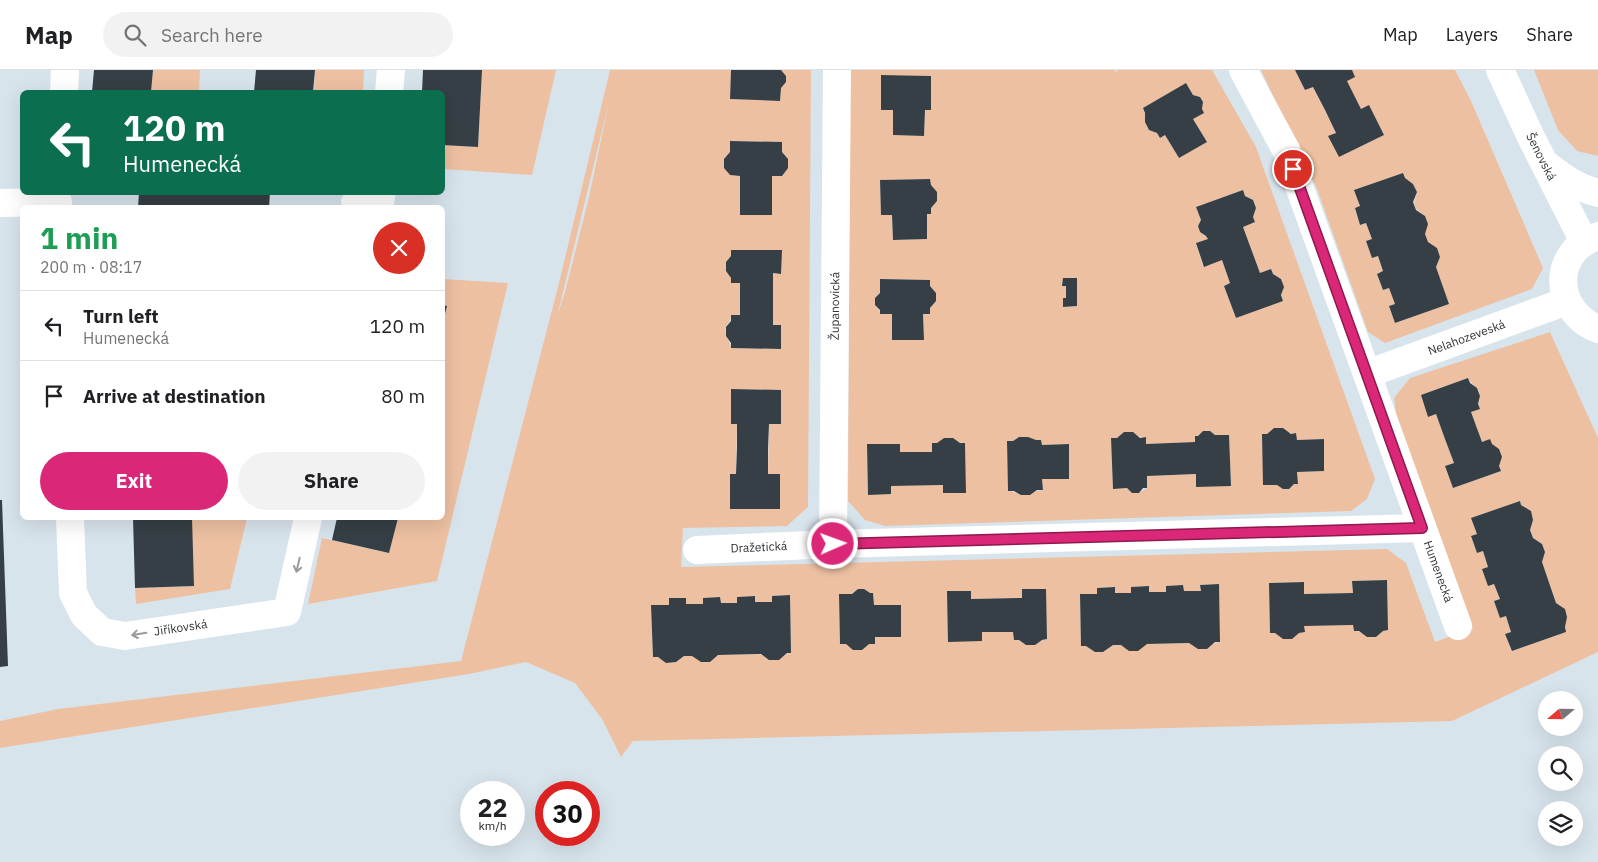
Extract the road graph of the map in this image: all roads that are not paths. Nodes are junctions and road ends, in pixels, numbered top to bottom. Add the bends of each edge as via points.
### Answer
1 (65, 70) edge
2 (391, 70) edge
3 (837, 70) edge
4 (1243, 70) edge
5 (1500, 70) edge
6 (64, 90) edge
7 (389, 90) edge
8 (1544, 163) junction
9 (1598, 193) edge
10 (58, 201) edge
11 (349, 201) dead end
12 (380, 201) edge
13 (0, 203) edge
14 (1591, 239) edge
15 (1567, 301) junction
16 (1598, 328) edge
17 (1367, 374) junction
18 (70, 520) edge
19 (308, 520) edge
20 (1422, 528) junction
21 (833, 544) junction
22 (697, 550) dead end
23 (1458, 626) dead end

1 - 6 street
2 - 7 street
3 - 21 street, Županovická
4 - 17 street, Humenecká via 1286,150
5 - 8 street, Šenovská
8 - 9 street via 1569,182
8 - 14 street, Šenovská
10 - 13 street
11 - 12 lane
14 - 15 street via 1572,255 1565,271 1563,286
15 - 16 street via 1576,315
15 - 17 street, Nelahozeveská
17 - 20 street, Humenecká
19 -> 18 street, Jiříkovská via 287,612 125,636 102,632 84,615 73,593
20 - 21 street, Dražetická
20 - 23 street, Humenecká
21 - 22 street, Dražetická

